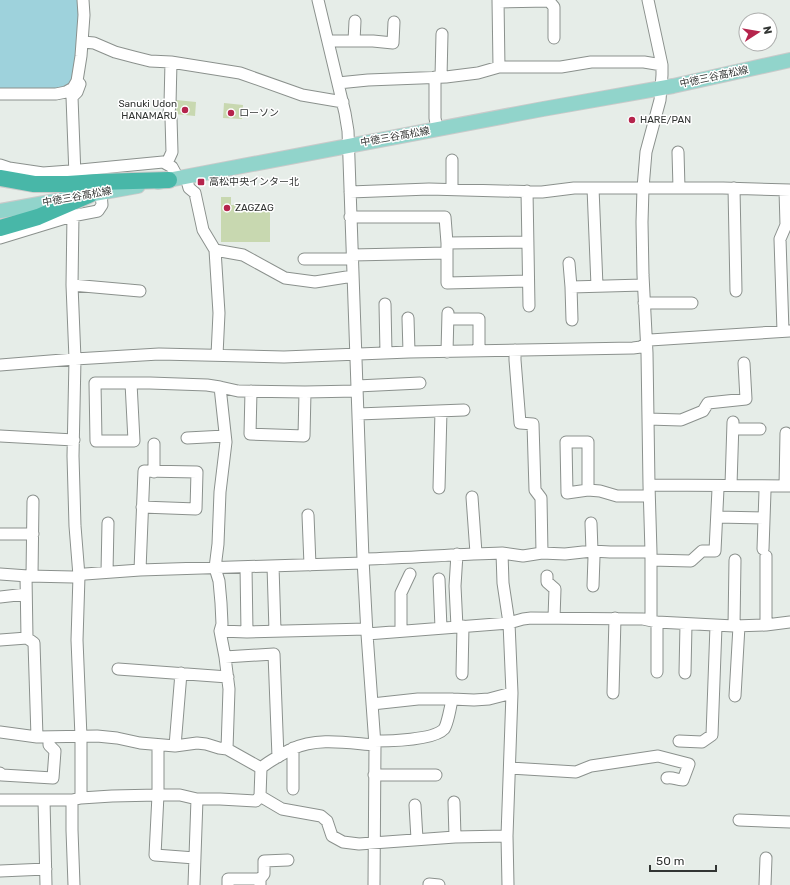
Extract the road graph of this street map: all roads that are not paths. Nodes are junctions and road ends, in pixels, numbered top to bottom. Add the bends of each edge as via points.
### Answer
1 (83, 0) edge
2 (318, 0) edge
3 (648, 0) edge
4 (498, 1) edge
5 (355, 21) dead end
6 (394, 22) dead end
7 (442, 34) dead end
8 (554, 38) dead end
9 (328, 41) junction
10 (354, 41) junction
11 (83, 42) junction
12 (81, 56) junction
13 (790, 60) edge
14 (171, 62) junction
15 (662, 65) junction
16 (499, 67) junction
17 (438, 77) junction
18 (338, 83) junction
19 (661, 88) junction
20 (0, 94) edge
21 (343, 102) junction
22 (437, 129) junction
23 (348, 146) junction
24 (678, 152) dead end
25 (452, 160) dead end
26 (167, 164) junction
27 (0, 165) edge
28 (75, 173) junction
29 (0, 178) edge
30 (178, 178) junction
31 (593, 188) junction
32 (643, 188) junction
33 (679, 188) junction
34 (734, 188) junction
35 (452, 190) junction
36 (788, 190) edge
37 (527, 191) junction
38 (350, 192) junction
39 (95, 194) junction
40 (0, 211) edge
41 (73, 215) junction
42 (350, 218) junction
43 (0, 228) edge
44 (0, 238) edge
45 (528, 242) junction
46 (447, 248) junction
47 (215, 250) junction
48 (352, 257) junction
49 (304, 259) dead end
50 (569, 263) dead end
51 (353, 276) junction
52 (528, 281) junction
53 (72, 285) junction
54 (643, 285) junction
55 (597, 286) junction
56 (571, 287) junction
57 (140, 291) dead end
58 (736, 291) dead end
59 (644, 303) junction
60 (692, 303) dead end
61 (385, 304) dead end
62 (529, 306) dead end
63 (408, 318) dead end
64 (572, 320) dead end
65 (787, 331) edge
66 (647, 347) junction
67 (479, 351) junction
68 (409, 352) junction
69 (448, 352) junction
70 (386, 353) junction
71 (217, 355) junction
72 (515, 355) junction
73 (356, 357) junction
74 (744, 363) dead end
75 (75, 364) junction
76 (0, 365) edge
77 (420, 382) dead end
78 (131, 383) junction
79 (220, 387) junction
80 (357, 389) junction
81 (251, 391) junction
82 (305, 392) junction
83 (464, 410) dead end
84 (441, 411) junction
85 (358, 414) junction
86 (648, 419) junction
87 (760, 429) dead end
88 (786, 433) dead end
89 (0, 436) edge
90 (225, 436) junction
91 (187, 438) dead end
92 (74, 440) junction
93 (154, 444) dead end
94 (154, 472) junction
95 (732, 485) junction
96 (788, 486) edge
97 (439, 488) dead end
98 (718, 489) dead end
99 (588, 490) junction
100 (649, 491) junction
101 (765, 491) dead end
102 (472, 497) dead end
103 (33, 501) dead end
104 (142, 507) junction
105 (308, 515) dead end
106 (717, 517) junction
107 (764, 518) junction
108 (108, 523) dead end
109 (591, 523) dead end
110 (0, 534) edge
111 (33, 534) junction
112 (592, 551) junction
113 (502, 552) junction
114 (476, 553) junction
115 (542, 553) junction
116 (457, 554) junction
117 (651, 556) junction
118 (735, 560) dead end
119 (363, 561) junction
120 (310, 565) junction
121 (273, 566) junction
122 (246, 567) junction
123 (215, 568) junction
124 (140, 570) junction
125 (107, 572) junction
126 (0, 574) edge
127 (410, 574) dead end
128 (29, 576) junction
129 (79, 576) junction
130 (547, 576) dead end
131 (439, 579) dead end
132 (593, 586) dead end
133 (26, 594) junction
134 (0, 598) edge
135 (554, 618) junction
136 (615, 618) junction
137 (654, 621) junction
138 (790, 622) edge
139 (509, 623) junction
140 (686, 624) junction
141 (766, 625) junction
142 (716, 626) junction
143 (736, 626) junction
144 (460, 627) junction
145 (440, 628) junction
146 (220, 631) junction
147 (275, 631) junction
148 (401, 631) junction
149 (247, 632) junction
150 (367, 632) junction
151 (27, 638) junction
152 (0, 640) edge
153 (225, 656) junction
154 (118, 669) dead end
155 (658, 672) dead end
156 (685, 673) dead end
157 (181, 674) junction
158 (462, 674) dead end
159 (228, 677) junction
160 (512, 693) junction
161 (613, 693) dead end
162 (735, 696) dead end
163 (452, 699) junction
164 (372, 704) junction
165 (0, 732) edge
166 (37, 737) junction
167 (50, 737) junction
168 (81, 737) junction
169 (679, 741) dead end
170 (374, 743) junction
171 (158, 745) junction
172 (175, 746) junction
173 (293, 748) junction
174 (227, 750) junction
175 (278, 757) junction
176 (261, 768) junction
177 (510, 768) junction
178 (0, 773) edge
179 (374, 775) junction
180 (436, 775) dead end
181 (667, 778) dead end
182 (293, 789) dead end
183 (158, 795) junction
184 (260, 796) junction
185 (77, 799) junction
186 (197, 799) junction
187 (0, 800) edge
188 (44, 800) junction
189 (454, 802) dead end
190 (415, 805) dead end
191 (739, 820) dead end
192 (790, 822) edge
193 (507, 836) junction
194 (455, 837) junction
195 (417, 839) junction
196 (374, 843) junction
197 (195, 858) junction
198 (766, 858) dead end
199 (288, 860) dead end
200 (46, 869) junction
201 (0, 871) edge
202 (260, 882) edge
203 (46, 885) edge
204 (74, 885) edge
205 (194, 885) edge
206 (228, 885) edge
207 (374, 885) edge
208 (429, 885) edge
209 (439, 885) edge
210 (508, 885) edge
211 (765, 885) edge

1 - 11 street
2 - 9 street
3 - 15 street
4 - 8 street via 549,1 554,7
4 - 16 street
5 - 10 street
6 - 10 street via 393,44
7 - 17 street
9 - 10 street
9 - 18 street
11 - 12 street
11 - 14 street via 94,43 115,52 150,61
12 - 20 street via 77,81 73,88 66,92
12 - 28 street via 82,77 77,92 72,97
13 - 19 main road, 中徳三谷高松線
14 - 21 street via 240,73 302,95
14 - 26 street via 169,113 172,152
15 - 16 street via 644,62 591,62 561,67
15 - 19 street
16 - 17 street via 478,73
17 - 18 street
17 - 22 street via 435,118
18 - 21 street
19 - 22 main road, 中徳三谷高松線
19 - 32 street via 646,152
21 - 23 street
22 - 23 main road, 中徳三谷高松線
23 - 30 main road, 中徳三谷高松線
23 - 38 street
24 - 33 street
25 - 35 street
26 - 28 street via 155,162
26 - 30 street via 172,167
27 - 28 street via 43,173
29 - 30 highway via 34,184
30 - 39 main road, 中徳三谷高松線
30 - 47 street via 195,193 203,230
31 - 32 street
31 - 37 street
31 - 55 street
32 - 33 street
32 - 54 street
33 - 34 street
34 - 36 street
34 - 58 street
35 - 37 street
35 - 38 street
36 - 65 street via 786,225 780,239
37 - 45 street
38 - 42 street
39 - 40 main road, 中徳三谷高松線
39 - 41 street via 102,205 98,211
39 - 43 highway via 38,217
41 - 44 street
41 - 53 street
42 - 46 street via 446,217
42 - 48 street
45 - 46 street
45 - 52 street
46 - 48 street
46 - 52 street via 447,283
47 - 51 street via 243,255 285,278 315,282
47 - 71 street via 219,313
48 - 49 street
48 - 51 street
50 - 56 street
51 - 73 street
52 - 62 street
53 - 57 street
53 - 75 street
54 - 55 street
54 - 59 street
55 - 56 street
56 - 64 street
59 - 60 street
59 - 66 street
61 - 70 street
63 - 68 street
65 - 66 street via 650,340
66 - 72 street
66 - 86 street
67 - 69 street
67 - 69 street via 479,319 448,316
67 - 72 street
68 - 69 street
68 - 70 street
70 - 73 street
71 - 73 street
71 - 75 street via 159,354
72 - 115 street via 520,423 533,424 535,490 540,498
73 - 80 street
74 - 86 street via 746,399 708,403 703,411 681,420
75 - 76 street
75 - 92 street
77 - 80 street via 404,379
78 - 78 street via 95,383 96,441 134,441
78 - 79 street
79 - 81 street
79 - 90 street
80 - 82 street
80 - 85 street
81 - 82 street
81 - 82 street via 250,434 304,436
83 - 84 street
84 - 85 street
84 - 97 street
85 - 119 street
86 - 100 street
87 - 95 street via 733,425
88 - 96 street
89 - 92 street
90 - 91 street
90 - 123 street
92 - 129 street via 75,526
93 - 94 street
94 - 104 street via 144,471
94 - 104 street via 197,472 196,509
95 - 96 street
95 - 100 street
98 - 106 street
99 - 99 street via 567,493 566,442 588,442
99 - 100 street via 617,496
100 - 117 street
101 - 107 street
102 - 114 street
103 - 111 street
104 - 124 street
105 - 120 street
106 - 107 street
106 - 117 street via 715,551 702,551 691,561
107 - 141 street
108 - 125 street
109 - 112 street
110 - 111 street
111 - 128 street
112 - 115 street
112 - 117 street
112 - 132 street
113 - 114 street
113 - 115 street via 523,556
113 - 139 street via 503,584
114 - 116 street
116 - 119 street
116 - 144 street via 455,586
117 - 137 street
118 - 143 street
119 - 120 street
119 - 150 street
120 - 121 street
121 - 122 street
121 - 147 street
122 - 123 street
122 - 149 street
123 - 124 street
123 - 146 street via 221,603
124 - 125 street
125 - 129 street
126 - 128 street
127 - 148 street via 401,593
128 - 129 street
128 - 133 street
129 - 168 street via 77,640
130 - 135 street via 547,582 555,589
131 - 145 street
133 - 134 street
133 - 151 street
135 - 136 street
135 - 139 street via 531,618
136 - 137 street
136 - 161 street
137 - 140 street
137 - 155 street
138 - 141 street
139 - 144 street
139 - 160 street
140 - 142 street
140 - 156 street
141 - 143 street
142 - 143 street
142 - 169 street via 712,735 702,742
143 - 162 street
144 - 145 street
144 - 158 street
145 - 148 street
146 - 149 street
146 - 153 street
147 - 149 street
147 - 150 street
148 - 150 street
150 - 164 street
151 - 152 street
151 - 166 street via 34,643
153 - 159 street
153 - 175 street via 274,654
154 - 157 street
157 - 159 street
157 - 172 street
159 - 174 street via 230,689
160 - 163 street via 489,699
160 - 177 street
163 - 164 street via 418,699
163 - 170 street via 444,729 432,735 408,740
164 - 170 street
165 - 166 street
166 - 167 street
167 - 168 street
167 - 178 street via 49,745 55,751 53,778
168 - 171 street via 117,738
168 - 185 street
170 - 173 street via 321,742
170 - 179 street
171 - 172 street
171 - 183 street
172 - 174 street via 206,744
173 - 175 street
173 - 182 street
174 - 176 street
175 - 176 street
176 - 184 street
177 - 181 street via 576,772 591,766 658,756 689,764 683,780
177 - 193 street
179 - 180 street
179 - 196 street
183 - 185 street
183 - 186 street via 180,795
183 - 197 street via 155,855
184 - 186 street via 256,801
184 - 196 street via 282,809 320,816 327,821 332,836 343,842
185 - 188 street
185 - 204 street via 72,830
186 - 197 street
187 - 188 street
188 - 200 street
189 - 194 street
190 - 195 street
191 - 192 street
193 - 194 street
193 - 210 street
194 - 195 street
195 - 196 street
196 - 207 street
197 - 205 street
198 - 211 street
199 - 202 street via 264,861 264,874
200 - 201 street
200 - 203 street
202 - 206 street via 228,879
208 - 209 street

